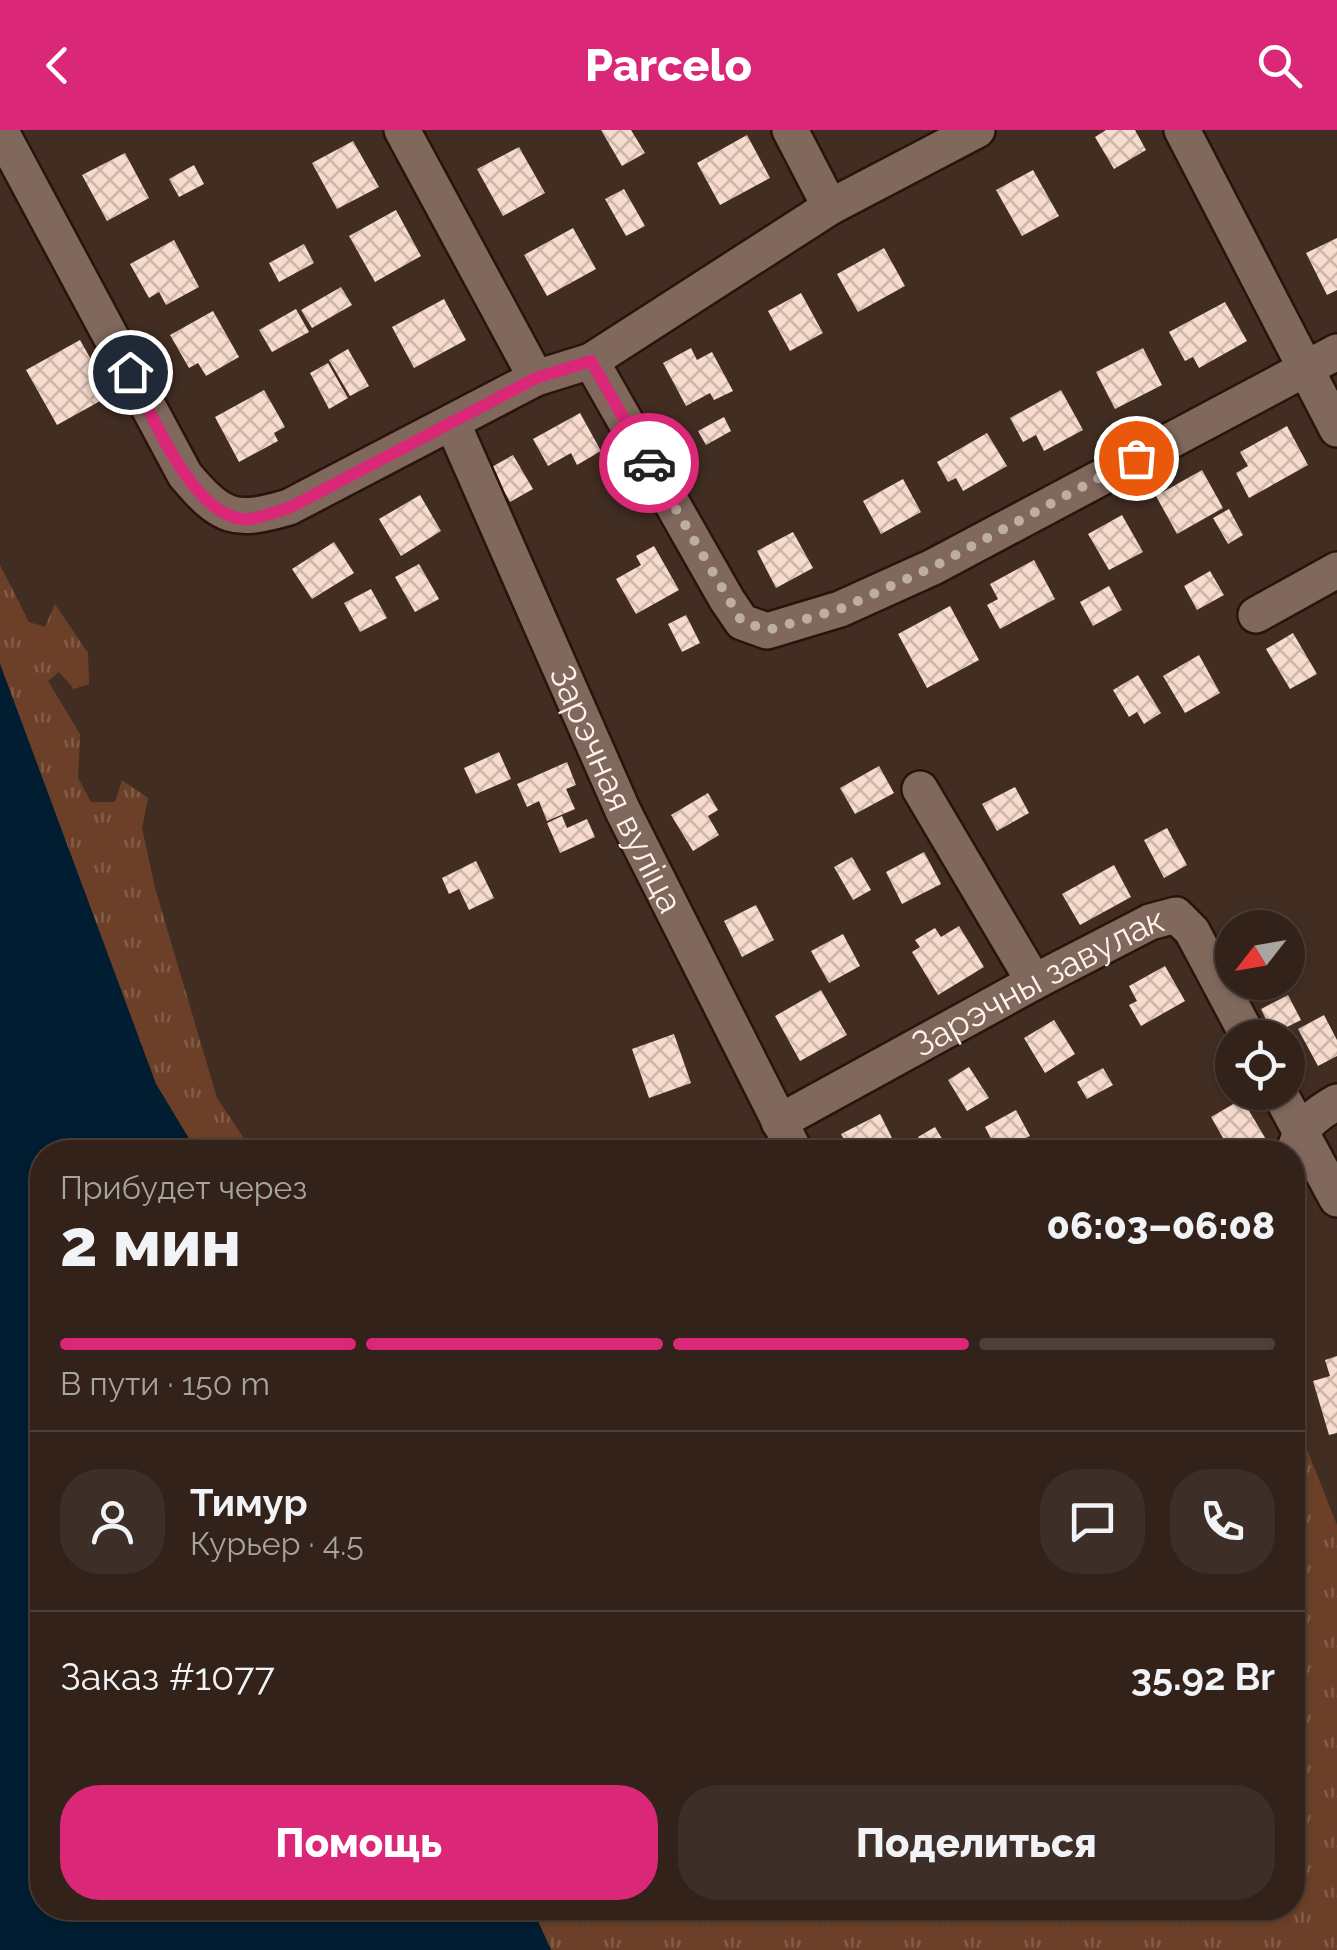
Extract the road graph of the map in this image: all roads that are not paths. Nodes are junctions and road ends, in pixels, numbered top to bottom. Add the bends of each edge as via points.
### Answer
1 (0, 130) edge
2 (402, 130) edge
3 (790, 130) edge
4 (977, 130) edge
5 (1182, 130) edge
6 (830, 207) junction
7 (1321, 359) edge
8 (591, 361) junction
9 (536, 378) junction
10 (452, 422) junction
11 (1337, 429) edge
12 (1337, 570) edge
13 (1256, 615) dead end
14 (920, 789) dead end
15 (1034, 982) junction
16 (1239, 1020) edge
17 (1337, 1102) edge
18 (1285, 1110) edge
19 (787, 1137) edge
20 (1294, 1140) edge
21 (1299, 1140) edge
22 (1305, 1157) edge
23 (1337, 1199) edge

1 - 10 street via 185,475 209,504 247,520 289,508
2 - 9 street
3 - 6 street
4 - 6 street
5 - 7 street
6 - 8 street
7 - 8 street via 933,567 840,609 768,630 742,622 727,600
7 - 11 street
8 - 9 street
9 - 10 street
10 - 19 street, Зарэчная вуліца via 624,811
12 - 13 street
14 - 15 street
15 - 16 street, Зарэчны завулак via 1176,915 1192,931
15 - 19 street, Зарэчны завулак
17 - 21 street via 1313,1116
18 - 20 street
22 - 23 street

